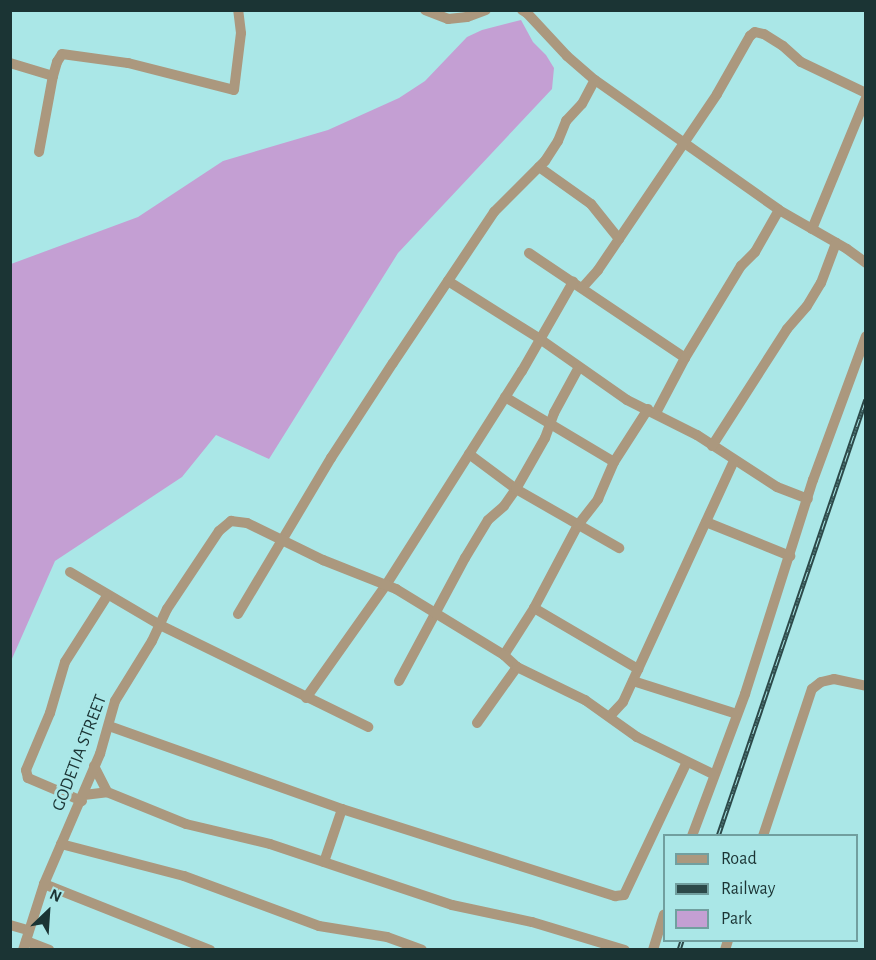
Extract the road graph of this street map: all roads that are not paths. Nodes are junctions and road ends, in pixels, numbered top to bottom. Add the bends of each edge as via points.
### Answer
1 (238, 10) edge
2 (425, 10) edge
3 (486, 10) edge
4 (522, 10) edge
5 (10, 63) edge
6 (53, 76) junction
7 (595, 80) junction
8 (866, 93) edge
9 (866, 98) edge
10 (683, 142) junction
11 (39, 152) dead end
12 (539, 167) junction
13 (779, 210) junction
14 (812, 229) junction
15 (619, 239) junction
16 (836, 243) junction
17 (529, 253) dead end
18 (866, 263) edge
19 (448, 281) junction
20 (578, 285) junction
21 (866, 336) edge
22 (540, 339) junction
23 (685, 358) junction
24 (579, 367) junction
25 (505, 397) junction
26 (652, 411) junction
27 (550, 424) junction
28 (712, 446) junction
29 (469, 454) junction
30 (734, 461) junction
31 (614, 462) junction
32 (516, 489) junction
33 (808, 499) junction
34 (706, 522) junction
35 (578, 525) junction
36 (284, 541) junction
37 (619, 548) dead end
38 (790, 556) junction
39 (70, 572) dead end
40 (386, 585) junction
41 (107, 596) junction
42 (534, 608) junction
43 (436, 612) junction
44 (238, 614) dead end
45 (159, 625) junction
46 (504, 655) junction
47 (518, 667) junction
48 (638, 669) junction
49 (399, 681) dead end
50 (633, 681) junction
51 (866, 687) edge
52 (306, 698) junction
53 (737, 714) junction
54 (610, 716) junction
55 (477, 723) dead end
56 (109, 726) junction
57 (368, 727) dead end
58 (687, 762) junction
59 (94, 766) junction
60 (713, 774) junction
61 (107, 792) junction
62 (83, 798) junction
63 (342, 809) junction
64 (693, 834) edge
65 (764, 834) edge
66 (61, 844) junction
67 (324, 862) junction
68 (44, 884) junction
69 (663, 918) edge
70 (10, 925) edge
71 (26, 940) edge
72 (49, 950) edge
73 (210, 950) edge
74 (422, 950) edge
75 (625, 950) edge
76 (653, 950) edge

1 - 6 street via 241,33 234,90 71,53 62,54
2 - 3 street via 447,19
4 - 7 street
5 - 6 street
6 - 11 street
7 - 10 street
7 - 12 street
8 - 10 street via 801,62 783,46 755,32
9 - 14 street
10 - 13 street
10 - 15 street
12 - 15 street via 591,204
12 - 19 street via 494,212
13 - 14 street
13 - 23 street
14 - 16 street
15 - 20 street
16 - 18 street
16 - 28 street via 821,283 807,306 787,329
17 - 20 street
19 - 22 street
19 - 36 street via 331,458
20 - 22 street
20 - 23 street
21 - 33 street
22 - 24 street
22 - 25 street
23 - 26 street
24 - 26 street via 627,400
24 - 27 street
25 - 27 street
25 - 29 street
26 - 28 street
26 - 31 street
27 - 31 street
27 - 32 street
28 - 30 street
29 - 32 street
29 - 40 street
30 - 33 street via 777,487
30 - 34 street
31 - 35 street via 598,499
32 - 35 street
32 - 43 street via 488,520
33 - 38 street
34 - 38 street
34 - 48 street
35 - 37 street
35 - 42 street
36 - 40 street
36 - 44 street
36 - 45 street, GODETIA STREET via 247,523 231,521 219,531
38 - 53 street
39 - 41 street
40 - 43 street
40 - 52 street
41 - 45 street
41 - 62 street via 65,662 50,713 26,770 28,777
42 - 46 street
42 - 48 street
43 - 46 street
43 - 49 street
45 - 52 street
45 - 56 street, GODETIA STREET via 115,701
46 - 47 street
47 - 54 street
47 - 55 street
48 - 50 street
50 - 53 street
50 - 54 street via 623,702
51 - 65 street via 834,679 821,681 812,688
52 - 57 street
53 - 60 street
54 - 58 street via 638,737
56 - 59 street, GODETIA STREET
56 - 63 street
58 - 60 street
58 - 63 street via 624,895 615,896 521,868
59 - 61 street
59 - 62 street, GODETIA STREET
60 - 64 street
61 - 62 street
61 - 67 street via 186,824 270,844
62 - 66 street, GODETIA STREET
63 - 67 street
66 - 68 street, GODETIA STREET
66 - 74 street via 184,876 319,926 387,937
67 - 75 street via 452,905 532,922
68 - 71 street, GODETIA STREET
68 - 73 street
69 - 76 street
70 - 71 street
71 - 72 street

